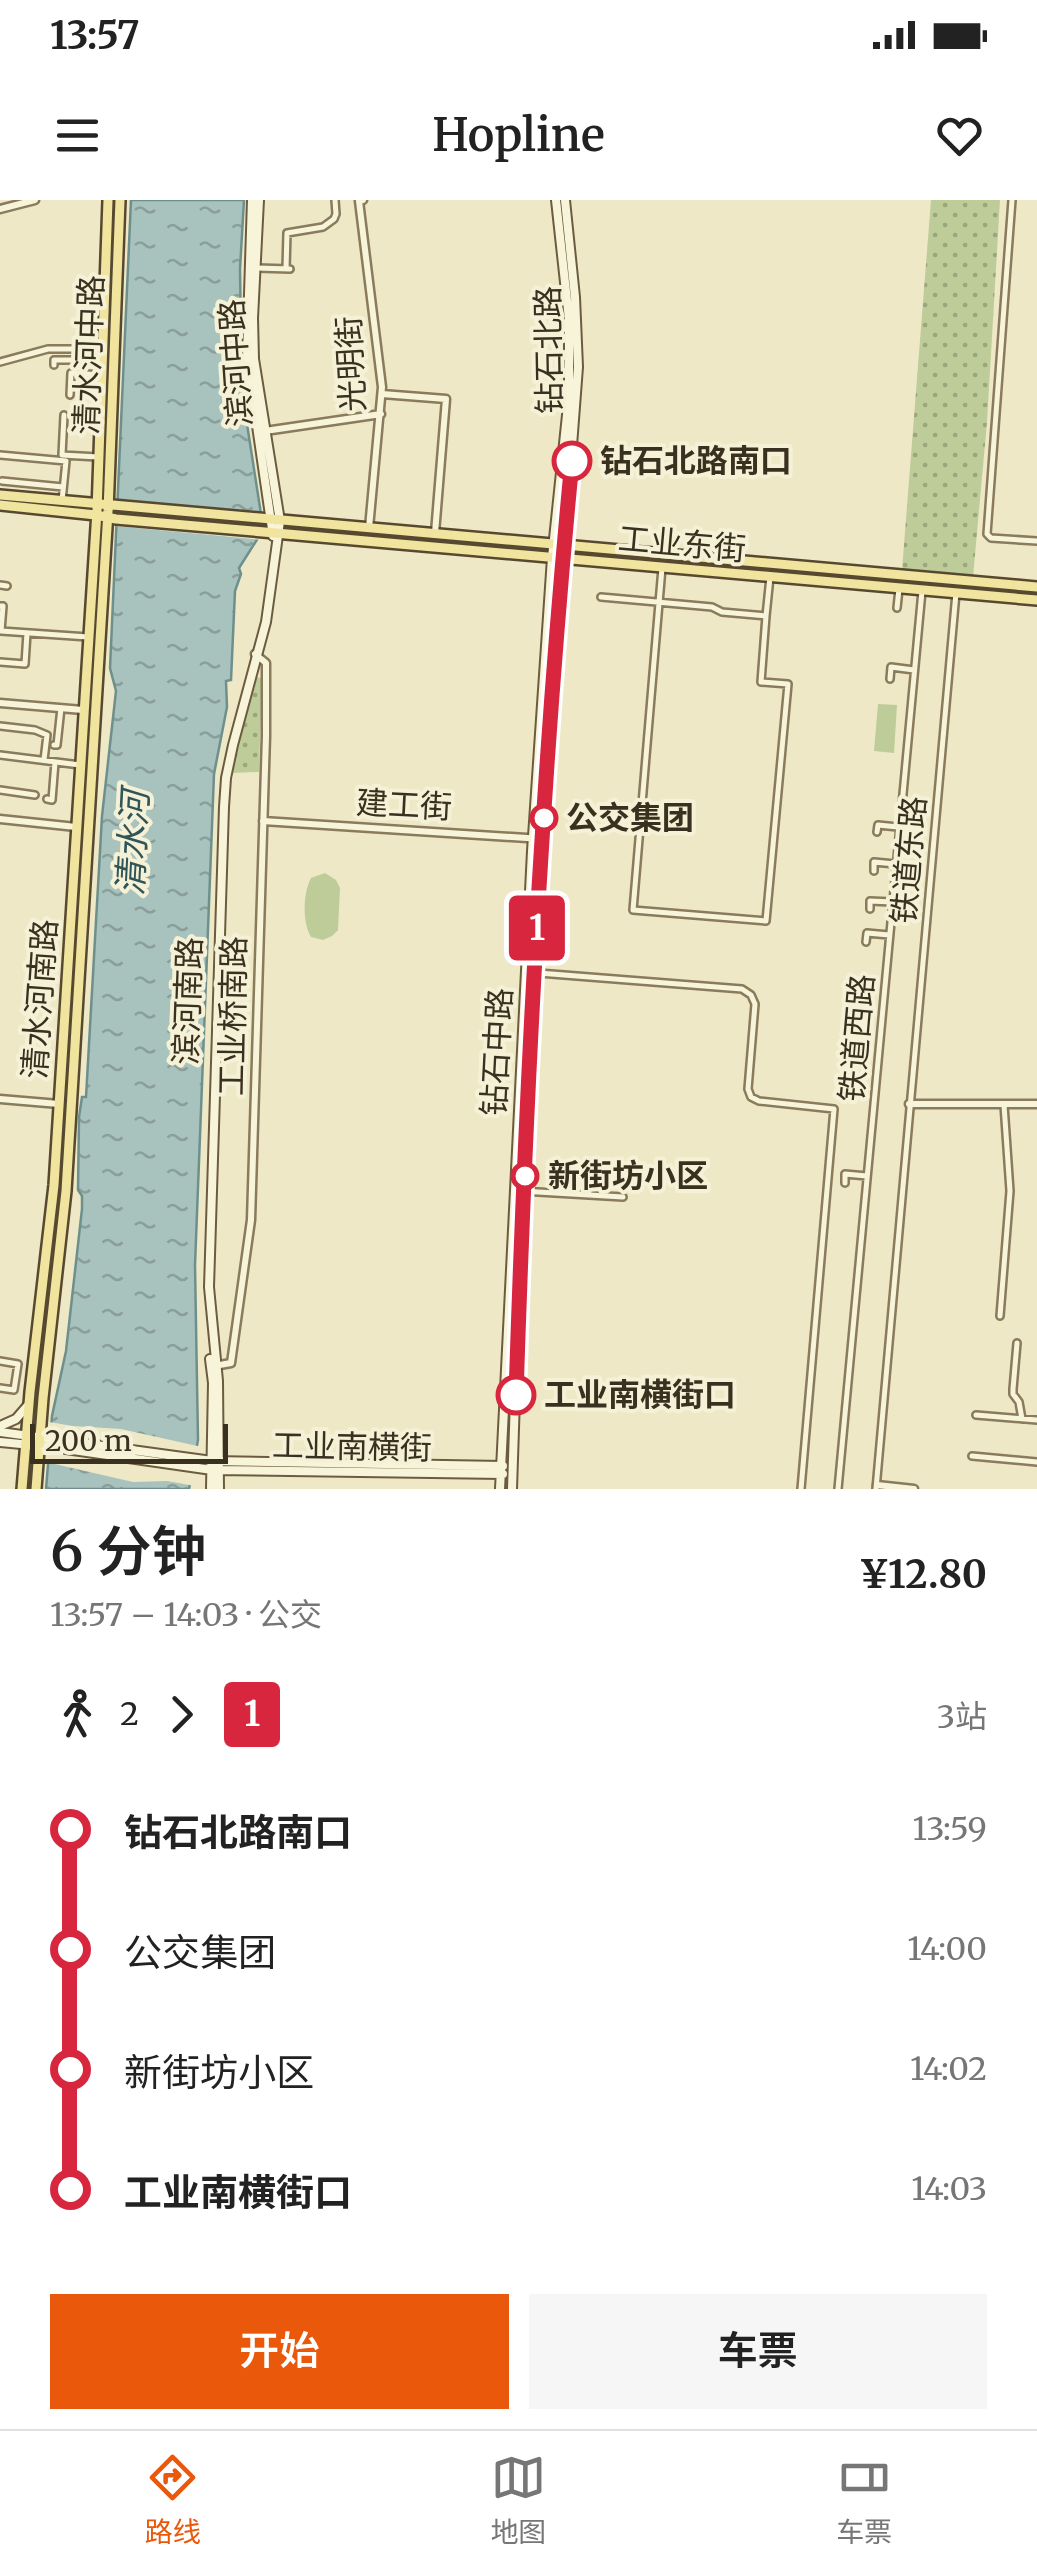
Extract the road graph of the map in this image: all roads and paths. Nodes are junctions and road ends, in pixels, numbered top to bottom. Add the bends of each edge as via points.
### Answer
1 (35, 200) edge
2 (108, 200) edge
3 (120, 200) edge
4 (255, 200) edge
5 (334, 200) edge
6 (361, 200) edge
7 (556, 200) edge
8 (565, 200) edge
9 (1012, 200) edge
10 (2, 205) edge
11 (252, 268) junction
12 (80, 349) junction
13 (102, 349) junction
14 (0, 362) edge
15 (54, 365) dead end
16 (102, 374) junction
17 (382, 394) junction
18 (70, 395) dead end
19 (381, 414) junction
20 (64, 415) dead end
21 (265, 431) junction
22 (0, 455) edge
23 (98, 457) junction
24 (2, 481) edge
25 (63, 487) junction
26 (97, 490) junction
27 (0, 496) edge
28 (62, 501) junction
29 (0, 505) edge
30 (76, 508) junction
31 (96, 510) junction
32 (111, 516) junction
33 (272, 520) junction
34 (369, 529) junction
35 (271, 533) junction
36 (95, 534) junction
37 (434, 535) junction
38 (1037, 541) edge
39 (559, 546) junction
40 (557, 558) junction
41 (662, 568) junction
42 (770, 577) junction
43 (898, 588) junction
44 (1037, 588) edge
45 (922, 590) junction
46 (956, 593) junction
47 (602, 597) dead end
48 (1037, 600) edge
49 (659, 602) junction
50 (0, 606) edge
51 (897, 608) dead end
52 (766, 616) junction
53 (27, 633) junction
54 (88, 638) junction
55 (256, 655) junction
56 (0, 662) edge
57 (914, 670) junction
58 (890, 679) dead end
59 (0, 703) edge
60 (60, 708) junction
61 (83, 710) junction
62 (0, 726) edge
63 (54, 744) dead end
64 (0, 755) edge
65 (44, 760) junction
66 (55, 762) junction
67 (80, 764) junction
68 (0, 790) edge
69 (36, 795) dead end
70 (47, 799) dead end
71 (0, 820) edge
72 (264, 822) junction
73 (76, 826) junction
74 (898, 827) junction
75 (877, 832) dead end
76 (538, 838) junction
77 (895, 864) junction
78 (874, 871) dead end
79 (892, 902) junction
80 (870, 909) dead end
81 (889, 935) junction
82 (866, 942) dead end
83 (530, 972) junction
84 (0, 1098) edge
85 (58, 1104) junction
86 (909, 1104) junction
87 (1004, 1104) junction
88 (1037, 1104) edge
89 (867, 1176) junction
90 (845, 1183) dead end
91 (520, 1191) junction
92 (623, 1197) dead end
93 (1000, 1316) dead end
94 (1017, 1342) dead end
95 (0, 1360) edge
96 (213, 1366) junction
97 (0, 1388) edge
98 (29, 1404) junction
99 (976, 1415) dead end
100 (1022, 1419) junction
101 (1037, 1420) edge
102 (41, 1422) junction
103 (0, 1429) edge
104 (26, 1440) junction
105 (40, 1441) junction
106 (4, 1442) edge
107 (52, 1442) junction
108 (972, 1456) dead end
109 (38, 1458) junction
110 (1037, 1462) edge
111 (24, 1465) junction
112 (216, 1466) junction
113 (501, 1470) junction
114 (512, 1470) junction
115 (876, 1487) edge
116 (22, 1489) edge
117 (36, 1489) edge
118 (210, 1489) edge
119 (218, 1489) edge
120 (500, 1489) edge
121 (512, 1489) edge
122 (801, 1489) edge
123 (838, 1489) edge
124 (914, 1489) edge

1 - 10 street
2 - 13 main road, 清水河中路
3 - 32 main road, 清水河中路
4 - 11 main road, 滨河中路
5 - 11 street via 336,214 328,224 287,233 288,269
6 - 17 street, 光明街
7 - 39 main road, 钻石北路 via 570,370
8 - 39 main road, 钻石北路 via 578,367
9 - 38 street via 986,534
11 - 21 main road, 滨河中路
11 - 33 main road, 滨河中路 via 246,357
12 - 13 street
12 - 14 street via 48,348
12 - 15 street via 80,360
13 - 16 main road, 清水河中路
16 - 18 street via 71,373
16 - 23 main road, 清水河中路
17 - 19 street, 光明街
17 - 37 street via 446,399
19 - 21 street
19 - 34 street, 光明街
20 - 23 street via 62,455
21 - 33 main road, 滨河中路
22 - 25 street via 66,461
23 - 26 main road, 清水河中路
24 - 25 street
25 - 28 street
26 - 30 main road
26 - 31 main road, 清水河中路
27 - 28 main road
28 - 30 main road
29 - 30 main road
30 - 31 main road
30 - 36 main road
31 - 32 main road
31 - 36 main road, 清水河南路
32 - 33 main road, 工业东街
32 - 35 main road, 工业东街
32 - 102 main road, 清水河南路 via 66,1191
33 - 34 main road, 工业东街
33 - 35 main road, 滨河南路
34 - 37 main road, 工业东街
35 - 40 main road, 工业东街
35 - 55 main road, 滨河南路
36 - 54 main road, 清水河南路
37 - 39 main road, 工业东街
39 - 40 main road, 钻石北路
39 - 44 main road, 工业东街
40 - 41 main road, 工业东街
40 - 76 main road, 钻石中路
41 - 42 main road, 工业东街
41 - 49 street
42 - 43 main road, 工业东街
42 - 52 street
43 - 45 main road, 工业东街
43 - 51 street
45 - 46 main road, 工业东街
45 - 57 street, 铁道西路
46 - 48 main road, 工业东街
46 - 86 street, 铁道东路
47 - 49 street
49 - 52 street
49 - 52 street via 633,910 766,921 788,684 761,682
50 - 53 street via 1,631
53 - 54 street
53 - 56 street via 25,664
54 - 61 main road, 清水河南路
55 - 72 street, 工业桥南路 via 266,663
55 - 96 main road, 滨河南路 via 224,807 208,1287
57 - 58 street via 891,668
57 - 74 street, 铁道西路
59 - 60 street
60 - 61 street
60 - 63 street
61 - 67 main road, 清水河南路
62 - 65 street via 47,734
64 - 65 street
65 - 66 street
66 - 67 street
66 - 70 street via 52,800
67 - 73 main road, 清水河南路
68 - 69 street
71 - 73 street
72 - 76 street, 建工街
72 - 96 street, 工业桥南路 via 251,1220 231,1363
73 - 85 main road, 清水河南路
74 - 75 street via 878,825
74 - 77 street, 铁道西路
76 - 83 main road, 钻石中路
77 - 78 street via 874,862
77 - 79 street, 铁道西路
79 - 80 street via 870,900
79 - 81 street, 铁道西路
81 - 82 street via 867,933
81 - 89 street, 铁道西路
83 - 91 main road, 钻石中路
83 - 122 street via 742,989 755,1004 750,1098 834,1108
84 - 85 street
85 - 98 main road, 清水河南路
86 - 87 street
86 - 115 street, 铁道东路
87 - 88 street
87 - 93 street via 1010,1191
89 - 90 street via 845,1174
89 - 123 street, 铁道西路
91 - 92 street
91 - 113 main road, 钻石中路
91 - 114 main road, 钻石中路
94 - 100 street via 1013,1394
95 - 97 street via 18,1364 14,1390
96 - 112 main road, 滨河南路
98 - 103 main road
98 - 104 main road, 清水河南路
99 - 100 street
100 - 101 street
102 - 105 main road, 清水河南路
102 - 107 main road
103 - 104 main road
104 - 105 main road, 工业南横街
104 - 106 main road
104 - 111 main road, 清水河南路
105 - 107 main road, 工业南横街
105 - 109 main road, 清水河南路
106 - 111 main road via 20,1452
107 - 109 main road
107 - 112 main road, 工业南横街
108 - 110 street
109 - 117 main road, 清水河南路
111 - 116 main road, 清水河南路
112 - 113 main road, 工业南横街
112 - 118 main road, 滨河南路
112 - 119 main road, 滨河南路
113 - 114 main road, 工业南横街
113 - 120 main road, 钻石中路
114 - 121 main road, 钻石中路
115 - 124 street

